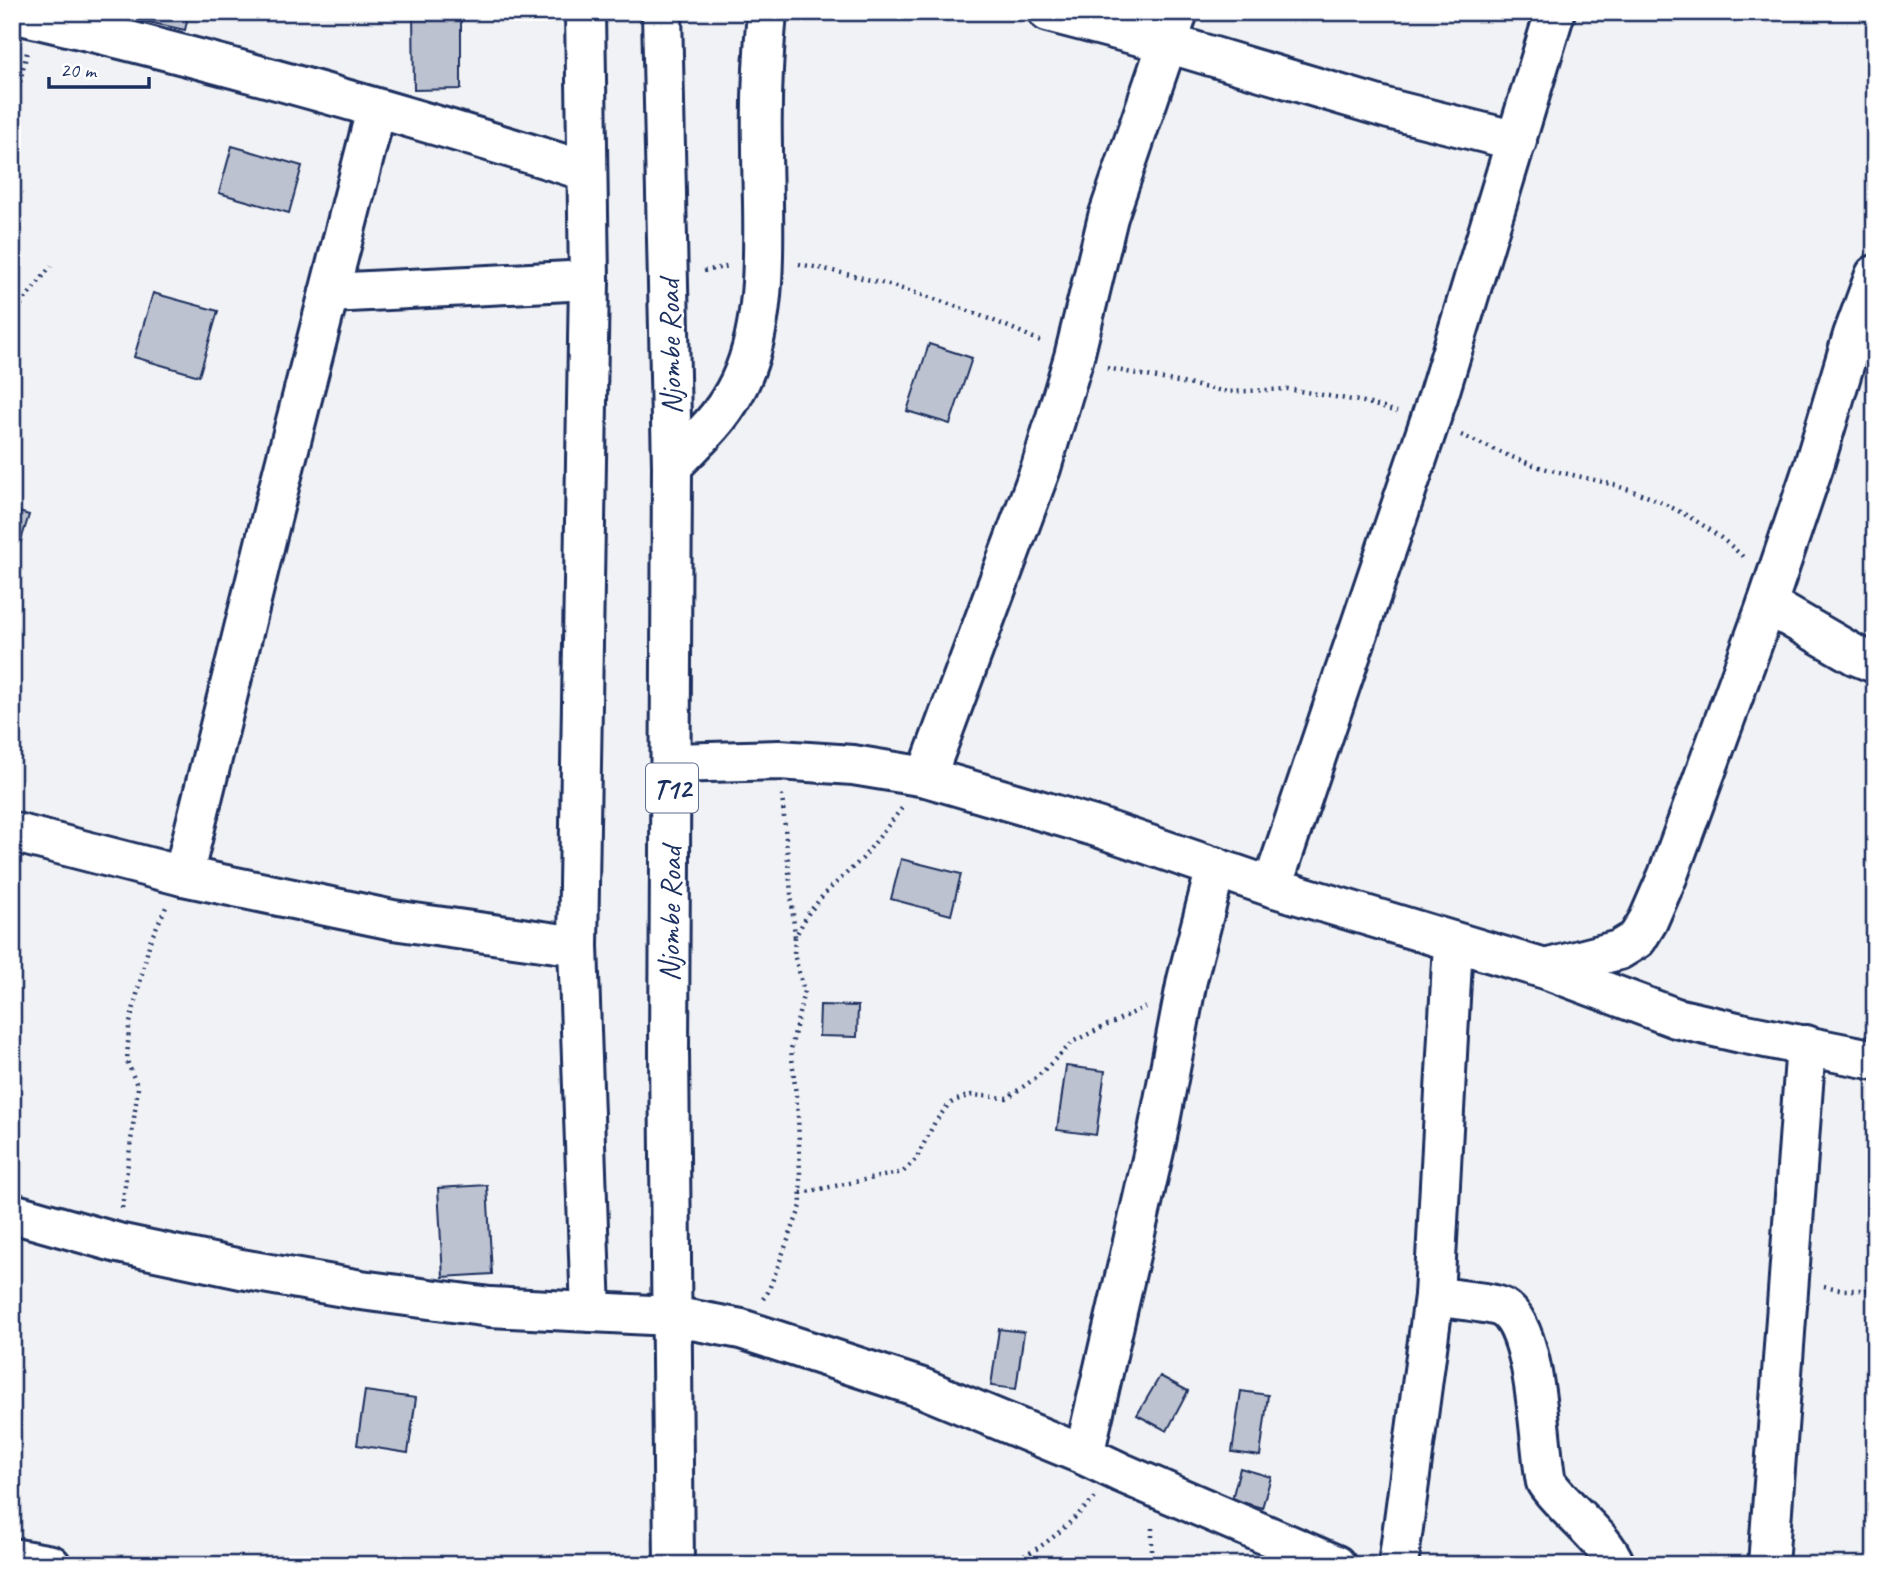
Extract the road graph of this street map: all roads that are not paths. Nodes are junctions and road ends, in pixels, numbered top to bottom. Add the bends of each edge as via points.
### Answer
1 (585, 12) edge
2 (662, 12) edge
3 (767, 12) edge
4 (1048, 12) edge
5 (1555, 12) edge
6 (23, 15) edge
7 (1172, 28) edge
8 (376, 110) junction
9 (1517, 141) junction
10 (586, 172) junction
11 (1875, 275) edge
12 (589, 280) junction
13 (329, 293) junction
14 (673, 466) junction
15 (1767, 604) junction
16 (1875, 663) edge
17 (672, 763) junction
18 (926, 777) junction
19 (12, 832) edge
20 (1216, 867) junction
21 (183, 876) junction
22 (1272, 887) junction
23 (1453, 943) junction
24 (578, 946) junction
25 (1545, 969) junction
26 (1806, 1045) junction
27 (1875, 1060) edge
28 (12, 1213) edge
29 (1434, 1296) junction
30 (591, 1312) junction
31 (671, 1316) junction
32 (1084, 1455) junction
33 (12, 1558) edge
34 (674, 1561) edge
35 (51, 1565) edge
36 (1336, 1565) edge
37 (1398, 1565) edge
38 (1615, 1565) edge
39 (1768, 1565) edge

1 - 10 main road
2 - 14 main road, Njombe Road / T12
3 - 14 main road via 764,257 751,352 735,392 712,425
4 - 7 main road
5 - 9 main road
6 - 8 main road
7 - 9 main road via 1310,87
7 - 18 main road via 1108,218 1041,468
8 - 10 main road
8 - 13 main road
9 - 22 main road
10 - 12 main road
11 - 15 main road
12 - 13 main road
12 - 24 main road
13 - 21 main road
14 - 17 main road, Njombe Road / T12
15 - 16 main road
15 - 25 main road via 1648,921 1637,939 1619,950
17 - 18 main road via 779,760 853,765
17 - 31 main road, Njombe Road / T12
18 - 20 main road
19 - 21 main road
20 - 22 main road
20 - 32 main road via 1187,980 1156,1142
21 - 24 main road via 393,920
22 - 23 main road
23 - 25 main road
23 - 29 main road
24 - 30 main road
25 - 26 main road via 1676,1018
26 - 27 main road
26 - 39 main road
28 - 30 main road via 118,1243 361,1290 490,1307
29 - 37 main road
29 - 38 main road via 1501,1307 1512,1316 1532,1368 1546,1482
30 - 31 main road
31 - 32 main road via 741,1329 922,1388
31 - 34 main road, Njombe Road / T12
32 - 36 main road
33 - 35 main road

